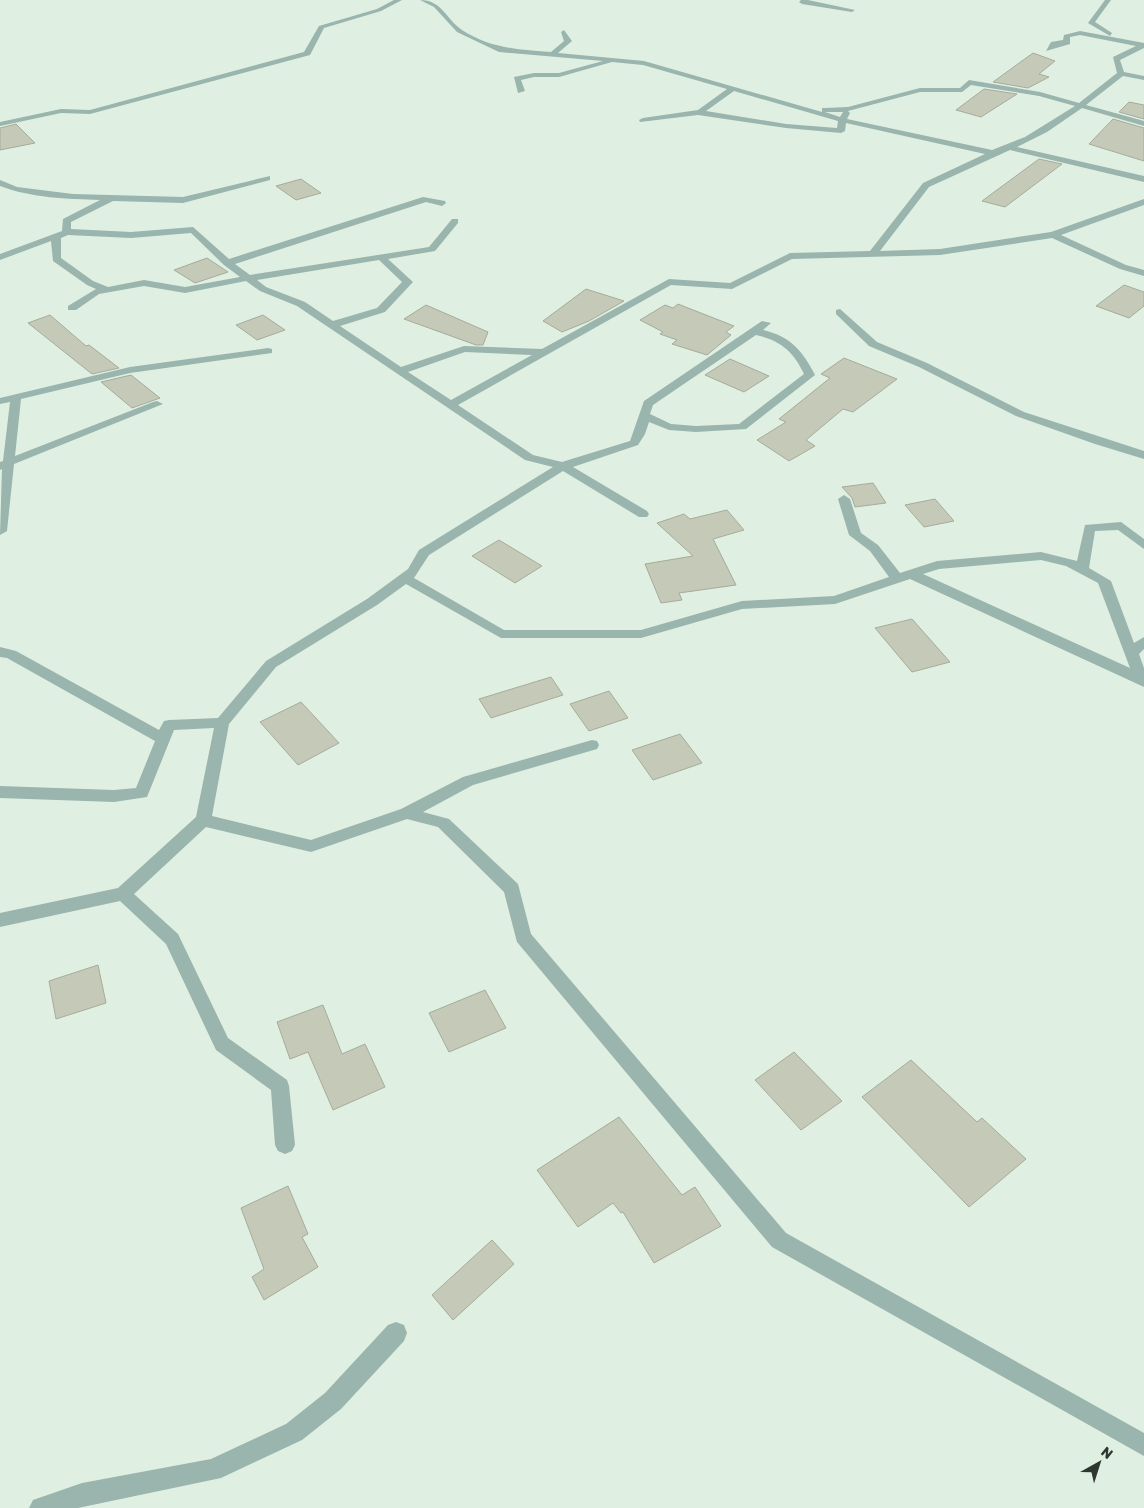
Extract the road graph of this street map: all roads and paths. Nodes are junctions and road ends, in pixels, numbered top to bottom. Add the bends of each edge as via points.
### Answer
1 (399, 0) edge
2 (423, 0) edge
3 (804, 0) edge
4 (1108, 0) edge
5 (852, 10) dead end
6 (564, 32) dead end
7 (1117, 39) junction
8 (1144, 46) edge
9 (1049, 49) dead end
10 (554, 53) junction
11 (618, 60) junction
12 (1120, 74) junction
13 (1144, 78) edge
14 (734, 88) junction
15 (521, 91) dead end
16 (1080, 106) junction
17 (848, 109) junction
18 (810, 110) junction
19 (696, 112) junction
20 (643, 120) dead end
21 (842, 120) junction
22 (0, 124) edge
23 (1144, 124) edge
24 (1012, 148) junction
25 (993, 153) junction
26 (267, 178) dead end
27 (1144, 179) edge
28 (0, 183) edge
29 (15, 189) junction
30 (0, 193) edge
31 (111, 198) junction
32 (1144, 202) edge
33 (442, 203) dead end
34 (67, 209) junction
35 (455, 221) dead end
36 (61, 234) junction
37 (1053, 235) junction
38 (873, 254) junction
39 (0, 257) edge
40 (381, 257) junction
41 (227, 263) junction
42 (1144, 274) edge
43 (248, 278) junction
44 (107, 290) junction
45 (72, 308) dead end
46 (840, 312) dead end
47 (766, 323) dead end
48 (331, 325) junction
49 (754, 331) junction
50 (268, 351) dead end
51 (544, 352) junction
52 (400, 371) junction
53 (16, 397) junction
54 (0, 401) edge
55 (157, 404) dead end
56 (450, 405) junction
57 (644, 415) junction
58 (1144, 455) edge
59 (5, 464) edge
60 (562, 466) junction
61 (844, 499) dead end
62 (643, 514) dead end
63 (1, 531) edge
64 (1144, 545) edge
65 (1082, 569) junction
66 (911, 574) junction
67 (405, 578) junction
68 (897, 578) junction
69 (1144, 642) edge
70 (0, 652) edge
71 (1131, 653) junction
72 (1143, 680) edge
73 (222, 723) junction
74 (163, 740) junction
75 (592, 745) dead end
76 (0, 792) edge
77 (407, 812) junction
78 (203, 820) junction
79 (123, 894) junction
80 (0, 920) edge
81 (285, 1145) dead end
82 (396, 1333) dead end
83 (1144, 1445) edge
84 (41, 1508) edge

1 - 22 street via 379,10 321,27 307,53 90,112 61,111
2 - 10 street via 436,6 459,31 502,50
3 - 5 street via 802,2
4 - 7 street via 1091,23
6 - 10 street via 568,41
7 - 8 street
7 - 9 street via 1080,33 1066,36 1067,42 1054,44
8 - 12 street via 1116,59
10 - 11 street
11 - 14 street via 670,69
11 - 15 street via 559,75 517,79
12 - 13 street
12 - 16 street
14 - 18 street
14 - 19 street
16 - 17 street via 1040,94 969,82 962,90 920,90
16 - 23 street
16 - 24 street
17 - 18 street
17 - 21 street
18 - 21 street
19 - 20 street
19 - 21 street via 841,131
21 - 25 street
24 - 25 street
24 - 27 street
25 - 38 street via 926,185
26 - 31 street via 183,200
28 - 29 street
29 - 30 street
29 - 34 street
31 - 34 street
31 - 34 street
32 - 37 street
33 - 41 street via 426,199
34 - 36 street
35 - 40 street via 432,249
36 - 39 street
36 - 41 street via 131,235 193,230
36 - 44 street via 56,259 90,283
37 - 38 street via 940,252
37 - 42 street
38 - 51 street via 790,256 732,286 669,282
40 - 43 street
40 - 48 street via 408,282 381,310
41 - 43 street
43 - 44 street via 185,290 144,283
43 - 48 street via 263,289 301,304
44 - 45 street via 96,292
46 - 58 street via 873,344 923,365 1020,414
47 - 49 street
48 - 52 street
49 - 57 street via 648,403
49 - 57 street via 776,335 800,354 810,375 742,427 669,427
50 - 53 street via 130,370
51 - 52 street via 464,349
51 - 56 street
52 - 56 street
53 - 54 street
53 - 59 street
55 - 59 street
56 - 60 street via 529,458
57 - 60 street via 641,435 634,443
59 - 63 street
60 - 62 street
60 - 67 street via 424,553 413,572
61 - 68 street via 856,535 874,548
64 - 65 street via 1121,526 1089,528
65 - 66 street via 1041,556 937,565
65 - 71 street via 1104,581
66 - 68 street
66 - 72 street
67 - 68 street via 502,634 641,634 742,605 835,600
67 - 73 street via 271,664
69 - 71 street
70 - 74 street via 11,654
71 - 72 street
73 - 74 street via 169,725
73 - 78 street
74 - 76 street via 142,793 114,796
75 - 77 street via 468,781
77 - 78 street via 311,846
77 - 83 street via 443,823 512,889 523,937 780,1240
78 - 79 street
79 - 80 street
79 - 81 street via 172,939 222,1044 280,1086
82 - 84 street via 333,1401 294,1432 213,1470 82,1494

